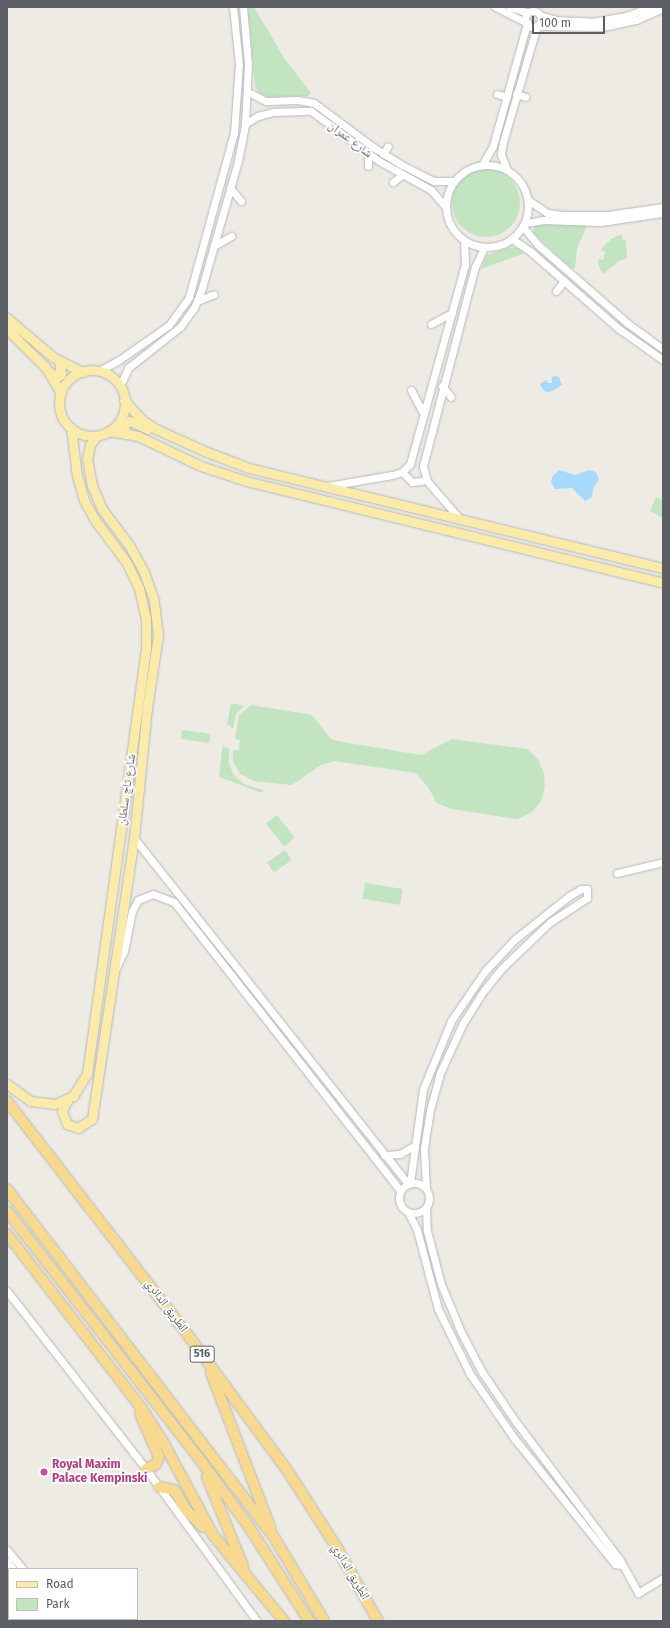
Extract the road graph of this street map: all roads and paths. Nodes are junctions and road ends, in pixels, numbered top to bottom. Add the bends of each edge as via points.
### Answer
1 (233, 7) edge
2 (243, 7) edge
3 (495, 7) edge
4 (510, 7) edge
5 (651, 7) edge
6 (663, 8) edge
7 (531, 10) edge
8 (541, 12) edge
9 (526, 23) junction
10 (537, 26) junction
11 (248, 92) junction
12 (497, 94) dead end
13 (516, 94) junction
14 (507, 97) junction
15 (526, 97) dead end
16 (339, 120) junction
17 (245, 124) junction
18 (334, 127) junction
19 (388, 146) dead end
20 (368, 154) junction
21 (383, 154) junction
22 (482, 165) junction
23 (368, 166) dead end
24 (507, 170) junction
25 (402, 175) junction
26 (425, 177) junction
27 (454, 181) junction
28 (393, 182) dead end
29 (420, 185) junction
30 (230, 188) junction
31 (528, 200) junction
32 (242, 201) dead end
33 (446, 207) junction
34 (663, 207) edge
35 (663, 213) edge
36 (524, 225) junction
37 (231, 236) dead end
38 (512, 239) junction
39 (464, 241) junction
40 (214, 246) junction
41 (484, 248) junction
42 (196, 278) junction
43 (204, 280) junction
44 (564, 281) junction
45 (556, 291) dead end
46 (214, 294) dead end
47 (197, 301) junction
48 (452, 313) junction
49 (7, 318) edge
50 (431, 324) dead end
51 (7, 329) edge
52 (136, 348) junction
53 (663, 350) edge
54 (143, 357) junction
55 (663, 360) edge
56 (58, 361) junction
57 (82, 372) junction
58 (99, 372) junction
59 (50, 373) junction
60 (120, 386) junction
61 (442, 386) junction
62 (411, 390) dead end
63 (61, 393) junction
64 (451, 397) dead end
65 (124, 400) junction
66 (424, 414) junction
67 (71, 428) junction
68 (109, 431) junction
69 (126, 433) junction
70 (164, 433) junction
71 (96, 436) junction
72 (75, 446) junction
73 (415, 446) junction
74 (89, 448) junction
75 (426, 450) junction
76 (424, 461) junction
77 (402, 472) junction
78 (421, 481) junction
79 (327, 486) junction
80 (435, 491) junction
81 (462, 521) junction
82 (663, 568) edge
83 (663, 583) edge
84 (134, 838) junction
85 (663, 862) edge
86 (617, 873) dead end
87 (114, 971) junction
88 (9, 1086) edge
89 (69, 1099) junction
90 (7, 1101) edge
91 (414, 1146) junction
92 (384, 1156) junction
93 (409, 1183) junction
94 (426, 1188) junction
95 (7, 1189) edge
96 (400, 1190) junction
97 (426, 1208) junction
98 (7, 1211) edge
99 (408, 1212) junction
100 (7, 1234) edge
101 (7, 1291) edge
102 (7, 1297) edge
103 (203, 1355) junction
104 (76, 1384) junction
105 (140, 1406) junction
106 (198, 1457) junction
107 (146, 1469) junction
108 (159, 1487) junction
109 (176, 1513) junction
110 (272, 1534) junction
111 (213, 1535) junction
112 (7, 1550) edge
113 (10, 1563) edge
114 (621, 1565) junction
115 (21, 1568) edge
116 (663, 1578) edge
117 (252, 1583) junction
118 (257, 1621) edge
119 (284, 1621) edge
120 (309, 1621) edge
121 (324, 1621) edge
122 (378, 1621) edge

1 - 42 street via 239,64 236,120 229,160
2 - 11 street via 248,50
3 - 9 street
4 - 7 street
5 - 8 street via 626,16 592,22 557,20
6 - 10 street via 636,20 603,27
7 - 8 street
7 - 9 street
8 - 10 street
9 - 10 street via 531,27
9 - 14 street
10 - 13 street
11 - 16 street, شارع عمران via 266,101 298,100 314,103
11 - 17 street
12 - 14 street
13 - 15 street
13 - 24 street via 502,148 502,160
14 - 22 street via 494,146
16 - 18 street
16 - 21 street, شارع عمران
17 - 18 street, شارع عمران via 265,113 298,110 311,111
17 - 30 street
18 - 20 street, شارع عمران
19 - 21 street
20 - 23 street
20 - 25 street, شارع عمران
21 - 26 street, شارع عمران
22 - 24 street
22 - 27 street via 466,170
24 - 31 street via 523,186
25 - 28 street
25 - 29 street, شارع عمران
26 - 27 street, شارع عمران via 439,182
26 - 29 street
27 - 33 street
29 - 33 street, شارع عمران via 435,194
30 - 32 street
30 - 40 street
31 - 34 street via 547,213 562,215 608,215
31 - 36 street
33 - 39 street via 450,225
35 - 36 street via 601,222 538,220
36 - 38 street
36 - 53 street via 538,245 627,323
37 - 40 street
38 - 41 street via 501,245
38 - 44 street
39 - 41 street
39 - 48 street via 465,265
40 - 43 street
41 - 61 street via 475,267
42 - 43 street
42 - 52 street via 178,315 169,326
43 - 47 street
44 - 45 street
44 - 55 street via 624,334
46 - 47 street
47 - 54 street via 180,327
48 - 50 street
48 - 66 street
49 - 56 main road
51 - 59 main road
52 - 54 street
52 - 58 street
54 - 60 street via 125,372
56 - 57 main road
56 - 59 main road via 62,374 58,376
57 - 58 main road
57 - 63 main road via 69,380
58 - 60 main road via 111,377
59 - 63 main road
60 - 65 main road
61 - 64 street
61 - 75 street
62 - 66 street
63 - 67 main road via 60,412
65 - 68 main road via 121,418
65 - 70 main road via 142,420
66 - 73 street
67 - 71 main road via 82,435
67 - 72 main road, شارع تاج سلطان
68 - 69 main road
68 - 71 main road
69 - 70 main road via 124,424 130,420 146,429
69 - 83 main road via 200,466 246,481
70 - 79 main road via 229,461
71 - 74 main road, شارع تاج سلطان
72 - 74 main road via 82,441 88,444
72 - 89 main road, شارع تاج سلطان via 81,492 92,515 135,578 145,608 147,634 87,1074 80,1088
73 - 75 street
73 - 77 street via 410,464
74 - 84 main road, شارع تاج سلطان via 88,466 94,494 140,563 151,591 157,618 158,644 147,708
75 - 76 street
76 - 78 street via 420,470
76 - 80 street via 424,474
77 - 78 street via 407,480
77 - 79 street
78 - 80 street
79 - 81 main road
80 - 81 street
81 - 82 main road
84 - 87 main road, شارع تاج سلطان
84 - 92 street
85 - 86 street
87 - 89 main road, شارع تاج سلطان via 92,1119 78,1128 67,1124 62,1111
87 - 96 street via 124,951 132,911 138,900 153,894 174,902
88 - 89 main road via 39,1104 55,1104
90 - 103 highway, الطريق الدائري / 516
91 - 92 street via 400,1154
91 - 93 street
91 - 94 street via 428,1072 445,1033 472,988 494,960 525,930 569,896 581,889 587,890 587,898 550,922 502,968 462,1025 440,1073 430,1110 424,1149
92 - 93 street
93 - 94 street via 419,1183
93 - 96 street
94 - 97 street via 429,1199
95 - 110 highway, 516
96 - 99 street via 400,1204
97 - 99 street via 418,1213
97 - 114 street via 427,1231 438,1274 475,1359 504,1406 620,1560
98 - 106 highway
99 - 114 street via 417,1230 438,1309 470,1374 514,1438 616,1564
100 - 105 highway
101 - 104 street
102 - 104 street
103 - 110 highway, 516 via 238,1440
103 - 122 highway, الطريق الدائري / 516 via 291,1476 337,1548
104 - 107 street
104 - 109 street
105 - 107 highway via 141,1419 159,1457 156,1464
105 - 111 highway via 161,1438
106 - 117 highway via 220,1506 235,1550
106 - 120 highway via 249,1527
107 - 108 street
108 - 109 street
108 - 111 highway via 174,1490 192,1516
109 - 118 street
110 - 121 highway, 516
111 - 117 highway
112 - 113 street
113 - 115 street
114 - 116 street via 638,1593
117 - 119 highway

